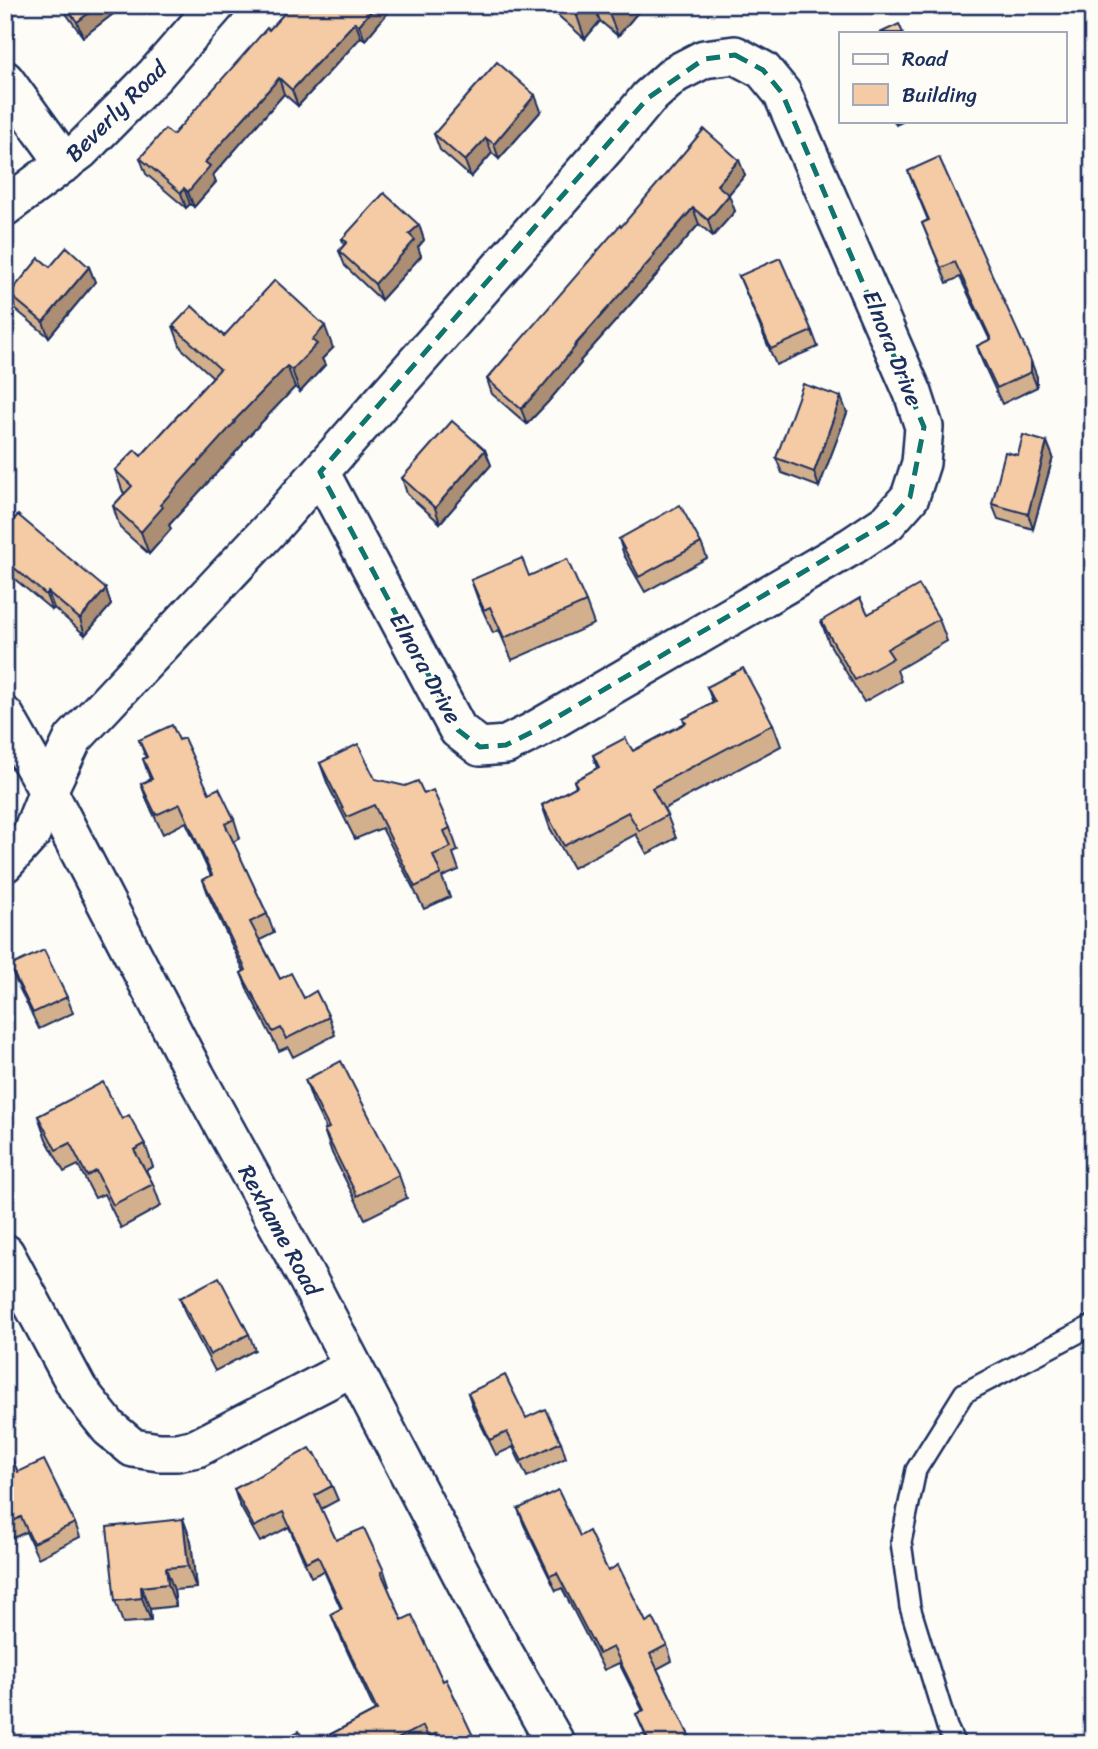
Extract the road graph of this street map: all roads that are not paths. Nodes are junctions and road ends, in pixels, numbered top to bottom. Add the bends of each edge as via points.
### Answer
1 (216, 5) edge
2 (5, 80) edge
3 (65, 163) junction
4 (5, 207) edge
5 (320, 472) junction
6 (5, 716) edge
7 (48, 791) junction
8 (5, 863) edge
9 (5, 1253) edge
10 (1093, 1325) edge
11 (354, 1367) junction
12 (556, 1744) edge
13 (955, 1744) edge

1 - 3 street, Beverly Road via 136,94
2 - 3 street
3 - 4 street, Beverly Road
5 - 5 street, Elnora Drive via 648,98 675,74 704,59 735,55 762,70 782,93 914,393 924,426 921,463 910,497 888,522 541,726 506,745 480,747 458,730
5 - 7 street, Elnora Drive via 73,739
6 - 7 street, Rexhame Road
7 - 8 street, Elnora Drive via 31,834
7 - 11 street, Rexhame Road
9 - 11 street via 78,1389 109,1428 133,1448 177,1452 197,1448
10 - 13 lane via 964,1394 916,1470 901,1542 908,1594
11 - 12 street, Rexhame Road

